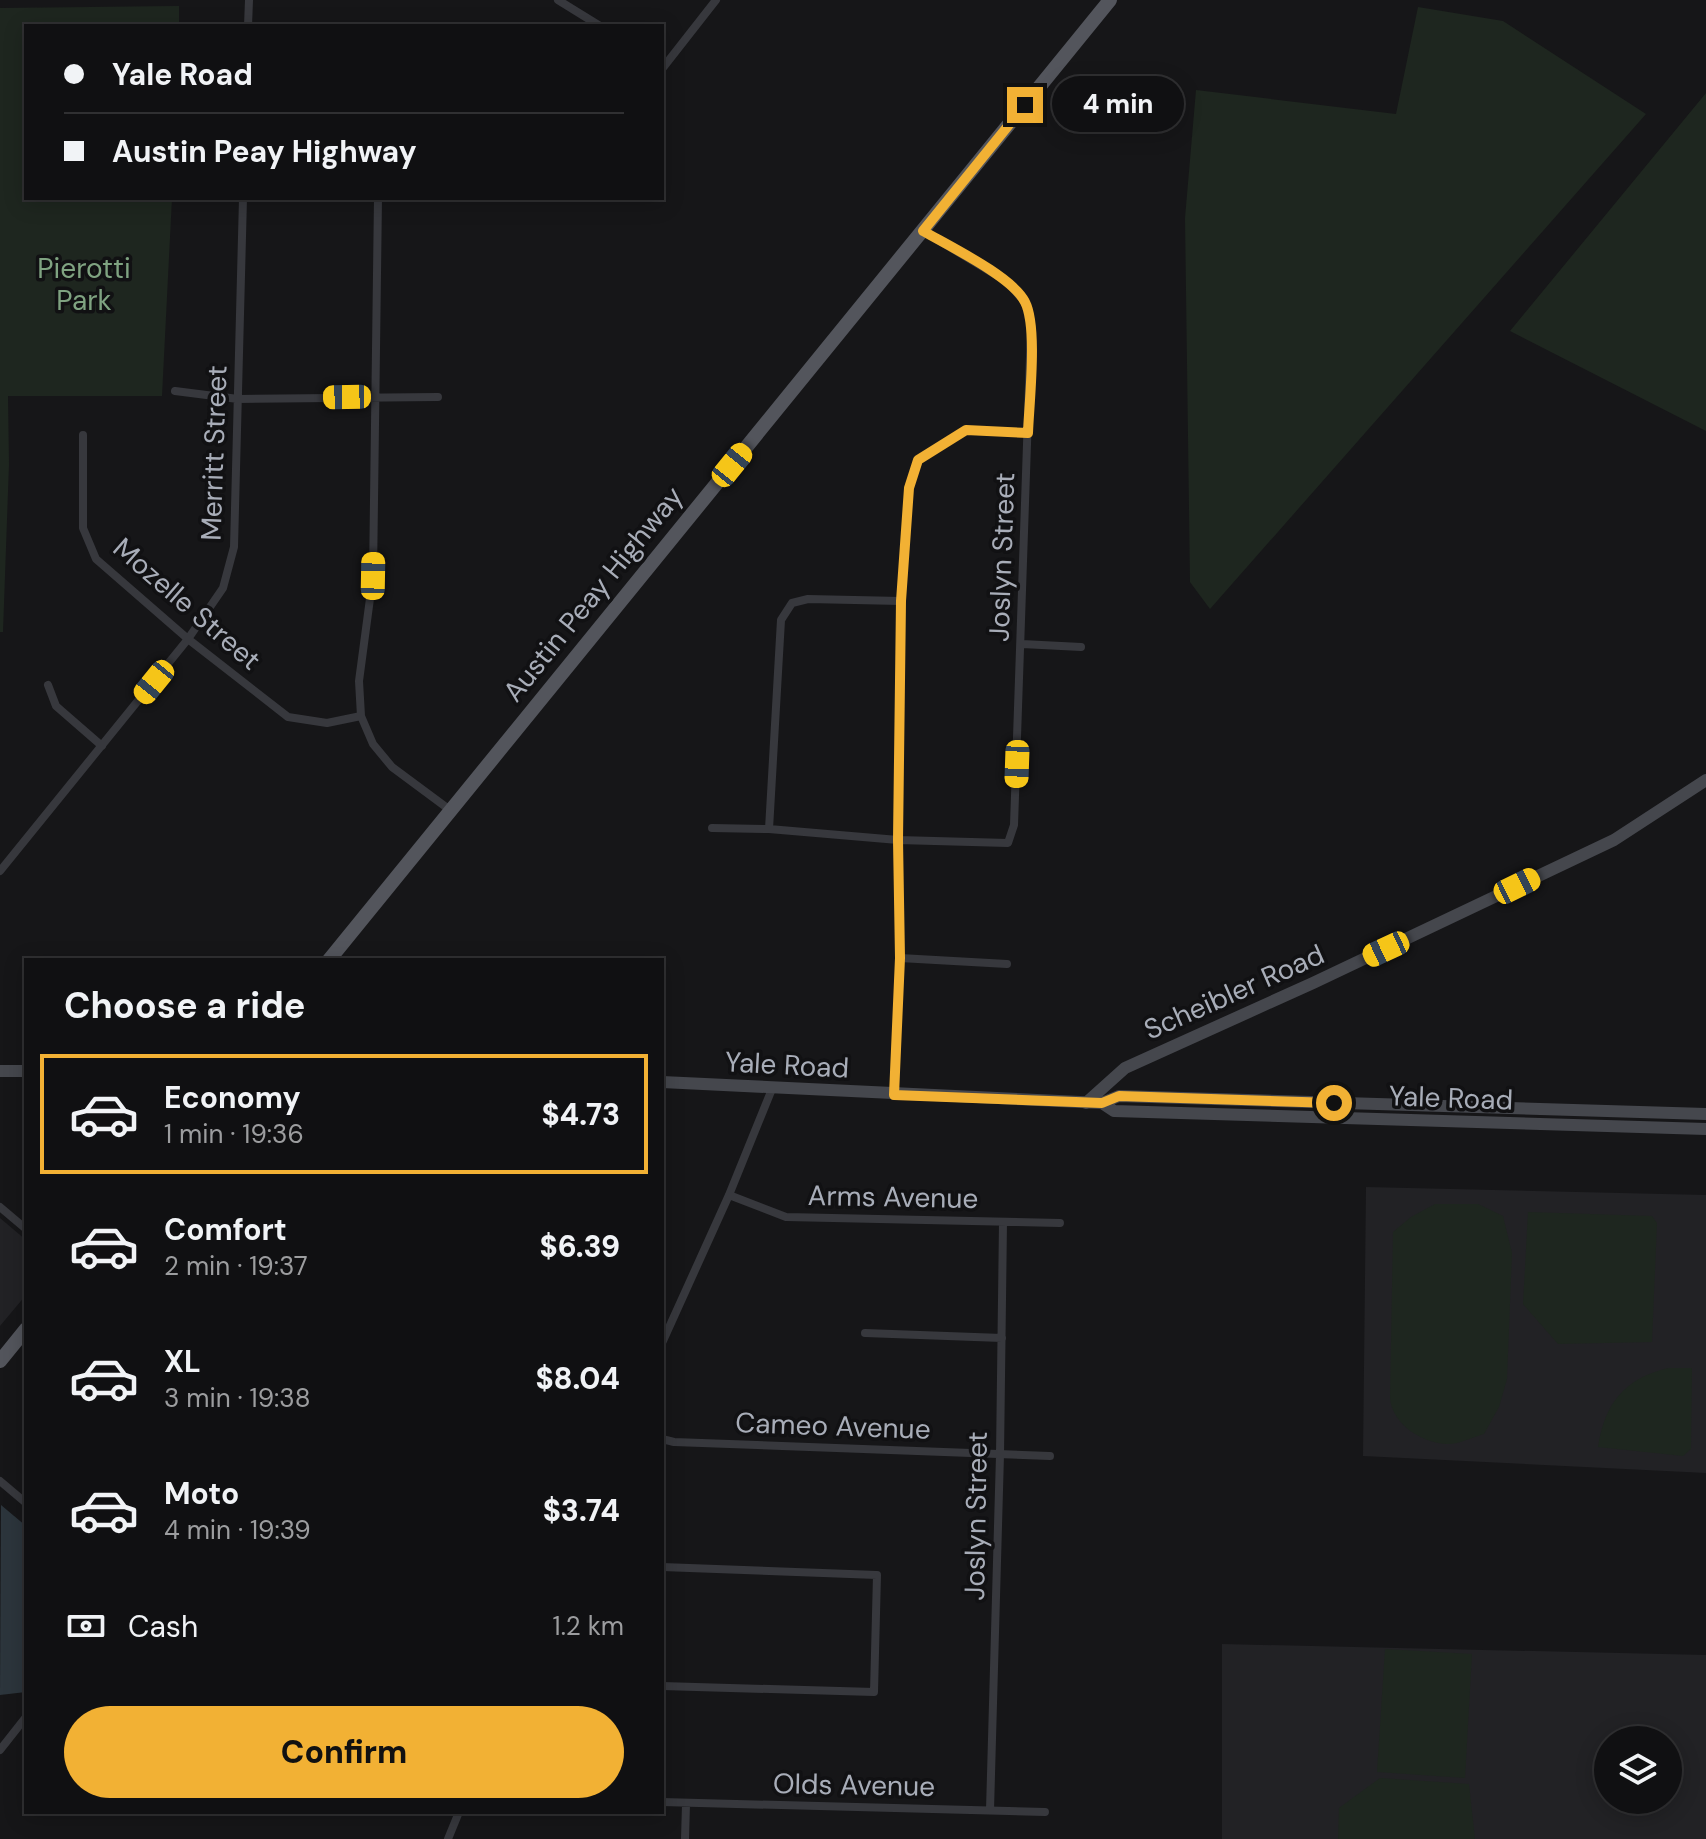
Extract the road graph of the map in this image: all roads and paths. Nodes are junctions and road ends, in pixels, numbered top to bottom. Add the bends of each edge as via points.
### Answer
1 (249, 0) edge
2 (558, 0) edge
3 (716, 0) edge
4 (1110, 0) edge
5 (248, 24) edge
6 (597, 24) edge
7 (664, 65) edge
8 (243, 200) edge
9 (378, 200) edge
10 (923, 231) junction
11 (175, 391) dead end
12 (375, 397) junction
13 (438, 397) dead end
14 (238, 399) junction
15 (1028, 433) junction
16 (83, 435) dead end
17 (901, 601) junction
18 (188, 639) junction
19 (1022, 644) junction
20 (1081, 647) dead end
21 (48, 685) dead end
22 (361, 716) junction
23 (102, 746) junction
24 (1706, 780) edge
25 (450, 810) junction
26 (712, 828) dead end
27 (769, 829) junction
28 (898, 840) junction
29 (0, 871) edge
30 (331, 958) edge
31 (900, 958) junction
32 (1007, 964) dead end
33 (0, 1071) edge
34 (24, 1071) edge
35 (664, 1082) edge
36 (772, 1089) junction
37 (894, 1095) junction
38 (1086, 1103) junction
39 (1102, 1103) junction
40 (1706, 1114) edge
41 (1706, 1129) edge
42 (729, 1195) junction
43 (0, 1207) edge
44 (1003, 1222) junction
45 (1060, 1223) dead end
46 (24, 1227) edge
47 (24, 1331) edge
48 (865, 1333) dead end
49 (1002, 1338) junction
50 (664, 1339) edge
51 (0, 1361) edge
52 (664, 1440) edge
53 (1000, 1455) junction
54 (1050, 1456) dead end
55 (0, 1481) edge
56 (24, 1501) edge
57 (664, 1567) edge
58 (664, 1686) edge
59 (24, 1720) edge
60 (0, 1750) edge
61 (664, 1802) edge
62 (686, 1804) junction
63 (990, 1810) junction
64 (1045, 1812) dead end
65 (458, 1814) edge
66 (448, 1839) edge
67 (685, 1839) edge

1 - 5 street
2 - 6 street
3 - 7 street
4 - 10 main road, Austin Peay Highway
8 - 14 street, Merritt Street
9 - 12 street
10 - 15 street, Joslyn Street via 1006,281 1025,302 1031,327
10 - 25 main road, Austin Peay Highway
11 - 14 street
12 - 13 street
12 - 14 street
12 - 22 street via 373,576 359,681
14 - 18 street, Merritt Street via 234,547 223,588
15 - 17 street via 966,430 918,460 909,488
15 - 19 street, Joslyn Street
16 - 18 street, Mozelle Street via 83,528 96,559
17 - 27 street via 808,599 792,603 781,620
17 - 28 street
18 - 22 street, Mozelle Street via 288,717 327,723
18 - 23 street, Merritt Street
19 - 20 street
19 - 28 street, Joslyn Street via 1014,825 1008,843
21 - 23 street via 56,706
22 - 25 street via 373,744 392,767
23 - 29 street, Merritt Street
24 - 38 main road, Scheibler Road via 1614,840 1125,1068
25 - 30 main road, Austin Peay Highway
26 - 27 street
27 - 28 street
28 - 31 street
31 - 32 street
31 - 37 street
33 - 34 main road
35 - 36 main road, Yale Road
36 - 37 main road, Yale Road
36 - 42 street
37 - 38 main road, Yale Road
38 - 39 main road, Yale Road
39 - 40 main road, Yale Road via 1119,1096
39 - 41 main road, Yale Road via 1114,1111
42 - 44 street, Arms Avenue via 786,1217
42 - 50 street
43 - 46 street
44 - 45 street, Arms Avenue
44 - 49 street, Joslyn Street
47 - 51 main road
48 - 49 street
49 - 53 street, Joslyn Street
52 - 53 street, Cameo Avenue
53 - 54 street, Cameo Avenue
53 - 63 street, Joslyn Street
55 - 56 street
57 - 58 street via 877,1575 874,1692
59 - 60 street
61 - 62 street, Olds Avenue
62 - 63 street, Olds Avenue
62 - 67 street
63 - 64 street, Olds Avenue
65 - 66 street

